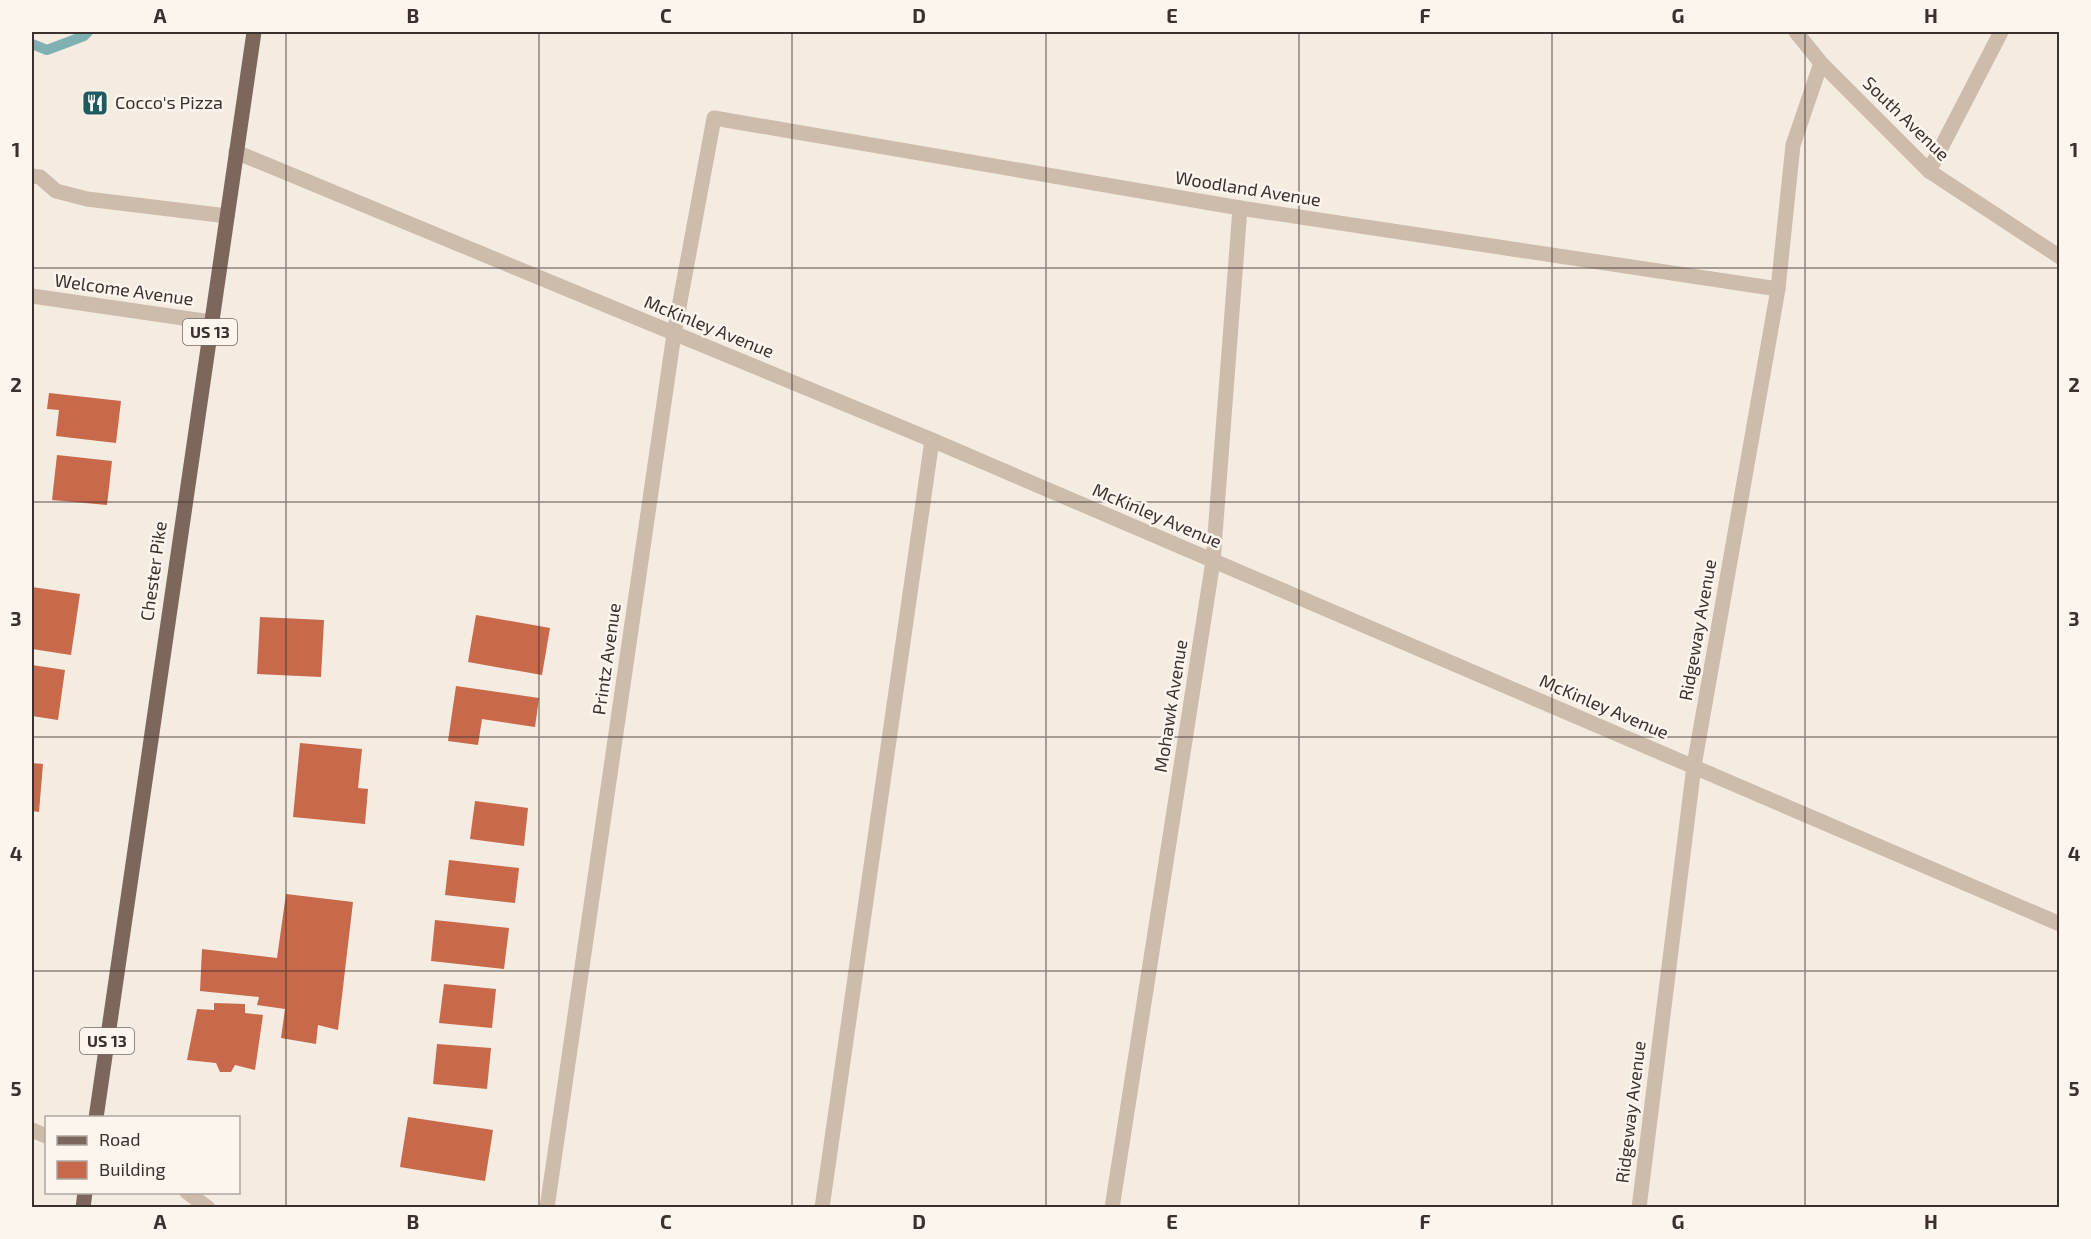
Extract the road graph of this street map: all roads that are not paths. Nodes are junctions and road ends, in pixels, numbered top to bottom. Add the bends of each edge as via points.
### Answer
1 (254, 32) edge
2 (1796, 32) edge
3 (2001, 32) edge
4 (1821, 63) junction
5 (714, 118) joint
6 (236, 153) junction
7 (1929, 171) junction
8 (32, 176) edge
9 (1240, 208) junction
10 (227, 216) junction
11 (2060, 257) edge
12 (1778, 289) junction
13 (32, 296) edge
14 (211, 322) junction
15 (674, 334) junction
16 (932, 441) junction
17 (1213, 561) junction
18 (1694, 766) junction
19 (2060, 924) edge
20 (96, 1116) edge
21 (190, 1194) edge
22 (208, 1208) edge
23 (547, 1208) edge
24 (822, 1208) edge
25 (1112, 1208) edge
26 (1639, 1208) edge

1 - 6 main road, Chester Pike / US 13
2 - 4 street, South Avenue
3 - 7 street
4 - 7 street, South Avenue
4 - 12 street, Ridgeway Avenue via 1793,145
5 - 9 street, Woodland Avenue
5 - 15 street, Printz Avenue
6 - 10 main road, Chester Pike / US 13
6 - 15 street, McKinley Avenue
7 - 11 street, South Avenue
8 - 10 street via 40,177 56,191 87,199
9 - 12 street, Woodland Avenue
9 - 17 street, Mohawk Avenue
10 - 14 main road, Chester Pike / US 13
12 - 18 street, Ridgeway Avenue
13 - 14 street, Welcome Avenue
14 - 20 main road, Chester Pike / US 13
15 - 16 street, McKinley Avenue
15 - 23 street, Printz Avenue
16 - 17 street, McKinley Avenue
16 - 24 street
17 - 18 street, McKinley Avenue
17 - 25 street, Mohawk Avenue
18 - 19 street, McKinley Avenue
18 - 26 street, Ridgeway Avenue
21 - 22 street

